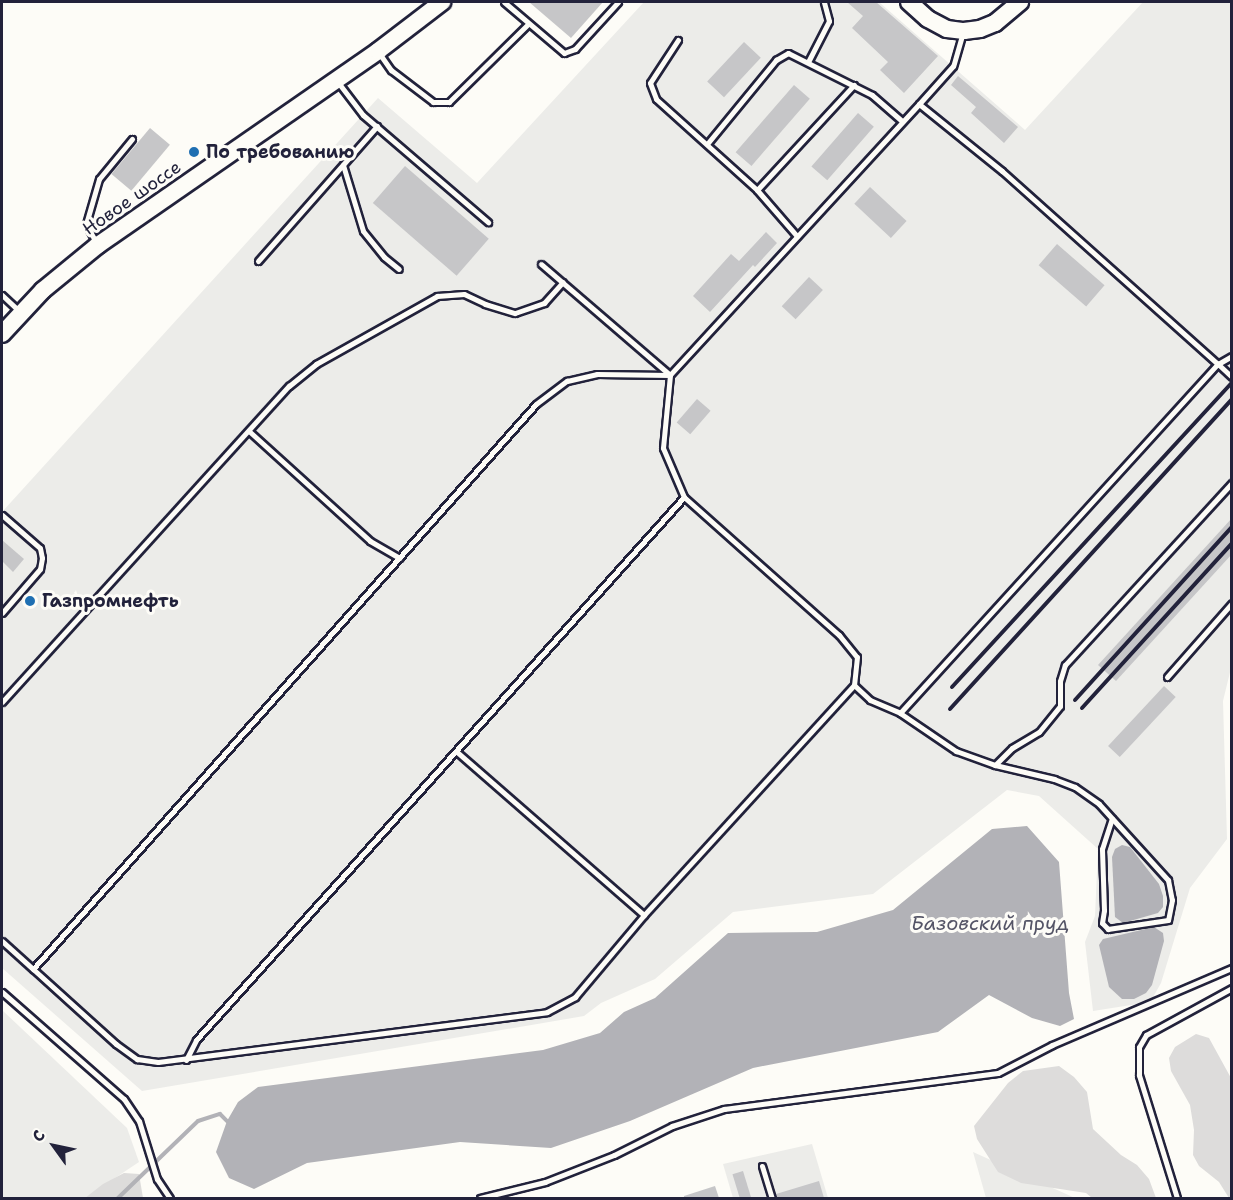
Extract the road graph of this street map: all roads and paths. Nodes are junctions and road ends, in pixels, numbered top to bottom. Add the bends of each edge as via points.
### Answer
1 (442, 2) edge
2 (504, 2) edge
3 (618, 2) edge
4 (825, 2) edge
5 (909, 2) edge
6 (1020, 2) edge
7 (528, 24) junction
8 (964, 31) junction
9 (678, 40) dead end
10 (378, 51) junction
11 (808, 62) junction
12 (336, 80) junction
13 (854, 85) junction
14 (918, 104) junction
15 (902, 121) junction
16 (377, 126) junction
17 (132, 139) dead end
18 (707, 144) junction
19 (343, 165) junction
20 (757, 190) junction
21 (488, 222) dead end
22 (797, 236) junction
23 (98, 246) junction
24 (258, 261) dead end
25 (541, 264) dead end
26 (399, 269) dead end
27 (563, 282) junction
28 (2, 295) edge
29 (21, 313) junction
30 (2, 334) edge
31 (1232, 356) edge
32 (1218, 364) junction
33 (669, 375) junction
34 (1232, 377) edge
35 (250, 432) junction
36 (1232, 483) edge
37 (684, 497) junction
38 (2, 515) edge
39 (7, 520) junction
40 (2, 526) edge
41 (399, 558) junction
42 (1232, 603) edge
43 (2, 613) edge
44 (1167, 677) dead end
45 (854, 685) junction
46 (2, 702) edge
47 (900, 713) junction
48 (457, 752) junction
49 (995, 765) junction
50 (1112, 819) junction
51 (644, 915) junction
52 (2, 941) edge
53 (1232, 968) edge
54 (33, 969) junction
55 (1232, 988) edge
56 (2, 992) edge
57 (186, 1060) junction
58 (762, 1166) dead end
59 (170, 1198) edge
60 (480, 1198) edge
61 (772, 1198) edge
62 (1177, 1198) edge

1 - 10 main road, Новое шоссе
2 - 7 lane
3 - 7 lane via 575,49 564,53
4 - 11 lane via 828,21
5 - 8 main road via 928,19 947,29
6 - 8 main road via 995,23
7 - 10 lane via 449,102 433,102 391,70
8 - 14 lane via 953,66
9 - 18 lane via 650,83 656,99
10 - 12 main road, Новое шоссе
11 - 13 lane
11 - 18 lane via 788,53 776,60
12 - 16 lane via 348,98
12 - 23 main road, Новое шоссе
13 - 15 lane
13 - 20 lane
14 - 15 lane
14 - 32 lane via 1002,171
15 - 22 lane
16 - 19 lane
16 - 21 lane
17 - 23 lane via 99,179 86,225
18 - 20 lane
19 - 24 lane
19 - 26 lane via 363,231
20 - 22 lane
22 - 33 lane
23 - 29 main road, Новое шоссе
25 - 27 lane
27 - 33 lane
27 - 35 lane via 544,303 515,313 464,294 437,296 316,364 289,386
28 - 29 lane
29 - 30 main road, Новое шоссе
31 - 32 lane
32 - 34 lane
32 - 47 lane
33 - 37 lane via 663,448
33 - 41 lane via 597,374 567,381 536,404
35 - 41 lane via 370,541
35 - 46 lane
36 - 49 lane via 1065,665 1060,681 1060,706 1039,732 1012,748
37 - 45 lane via 839,635 856,657
37 - 48 lane
38 - 39 lane
39 - 40 lane
39 - 43 lane via 39,548 42,558 40,569
41 - 54 lane
42 - 44 lane
45 - 47 lane via 870,700
45 - 51 lane
47 - 49 lane via 956,751
48 - 51 lane
48 - 57 lane via 196,1040
49 - 50 lane via 1075,787
50 - 50 lane via 1168,880 1172,900 1168,920 1108,929 1102,923 1102,849
51 - 57 lane via 575,997 547,1012
52 - 54 lane
53 - 60 lane via 1052,1045 998,1073 724,1109 672,1126 614,1155 545,1182
54 - 57 lane via 136,1059
55 - 62 lane via 1146,1035 1139,1047 1139,1075
56 - 59 lane via 124,1099 139,1121 158,1179
58 - 61 lane

